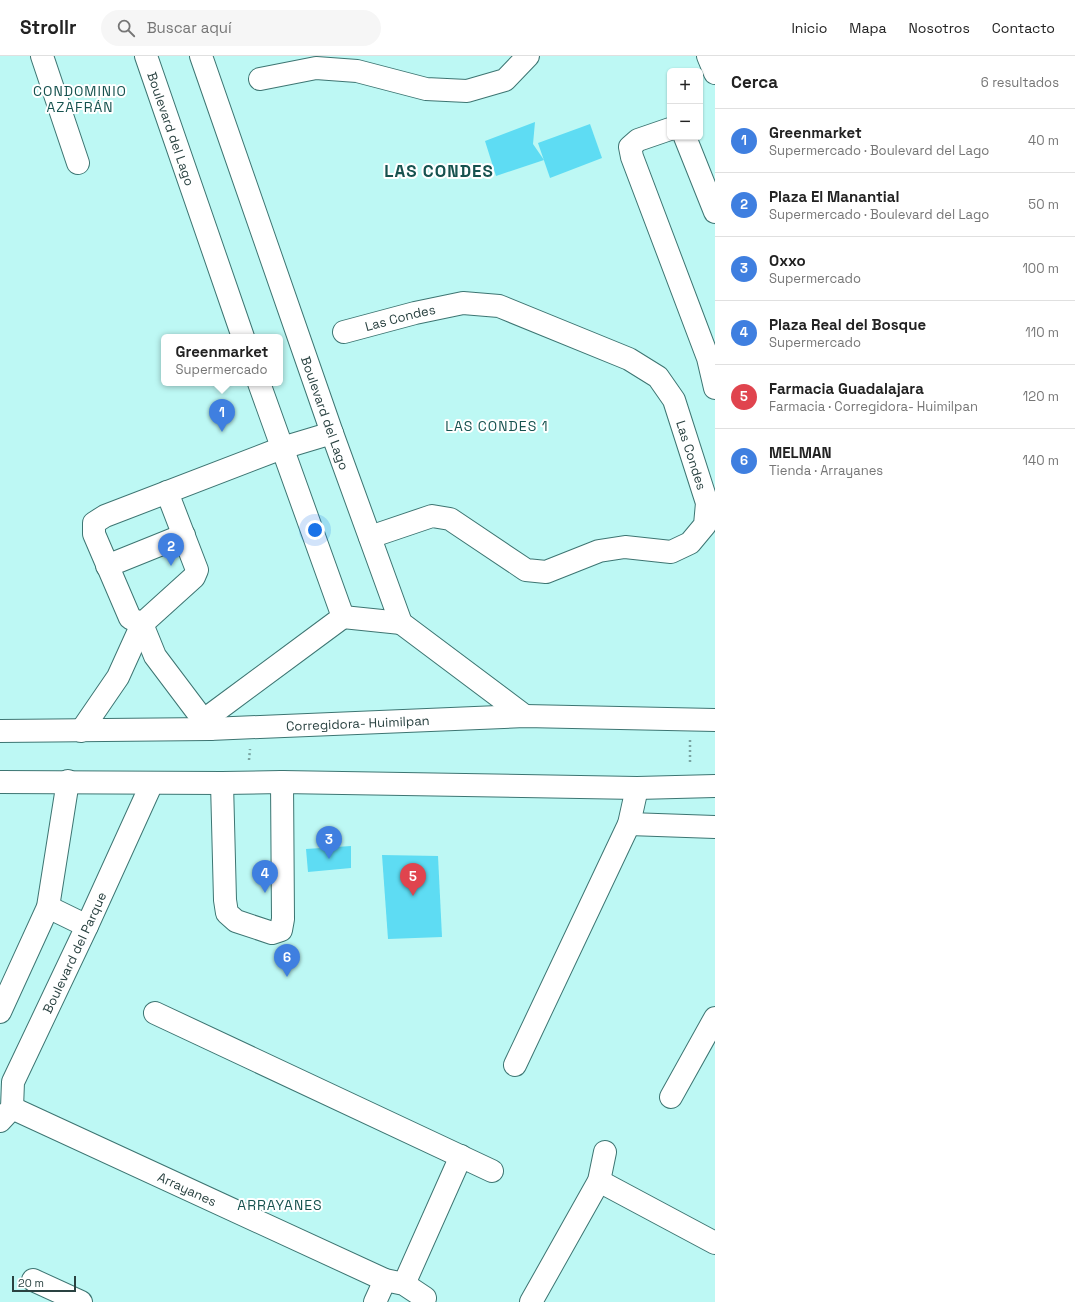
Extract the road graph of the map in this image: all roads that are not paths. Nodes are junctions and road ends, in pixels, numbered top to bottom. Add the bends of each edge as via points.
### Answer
1 (42, 56) edge
2 (146, 56) edge
3 (528, 56) edge
4 (708, 56) edge
5 (203, 58) edge
6 (715, 72) edge
7 (260, 79) dead end
8 (667, 130) edge
9 (686, 140) edge
10 (78, 163) dead end
11 (715, 212) edge
12 (344, 332) dead end
13 (242, 334) edge
14 (712, 358) edge
15 (260, 386) edge
16 (715, 388) edge
17 (332, 433) junction
18 (282, 448) junction
19 (167, 492) junction
20 (184, 535) junction
21 (370, 537) junction
22 (107, 566) junction
23 (343, 617) junction
24 (401, 623) junction
25 (142, 624) junction
26 (525, 716) junction
27 (715, 720) edge
28 (210, 729) junction
29 (0, 731) edge
30 (81, 731) junction
31 (68, 781) junction
32 (0, 782) edge
33 (282, 782) junction
34 (152, 783) junction
35 (222, 783) junction
36 (715, 786) edge
37 (637, 788) junction
38 (629, 824) junction
39 (715, 827) edge
40 (48, 907) junction
41 (87, 926) junction
42 (0, 1012) edge
43 (155, 1013) dead end
44 (715, 1018) edge
45 (515, 1065) dead end
46 (7, 1079) edge
47 (671, 1097) dead end
48 (6, 1115) edge
49 (605, 1152) dead end
50 (461, 1156) junction
51 (492, 1171) dead end
52 (599, 1181) junction
53 (715, 1243) edge
54 (33, 1280) dead end
55 (394, 1282) junction
56 (425, 1298) dead end
57 (81, 1302) edge
58 (375, 1302) edge
59 (532, 1302) edge

1 - 10 street
2 - 13 street, Boulevard del Lago
3 - 7 street via 505,80 467,91 426,89 357,70 316,68
4 - 6 street
5 - 17 street, Boulevard del Lago
8 - 14 street via 638,140 630,148
9 - 11 street
12 - 21 street, Las Condes via 415,312 463,303 499,306 629,359 658,377 674,400 707,503 705,525 690,543 671,552 625,547 599,551 546,572 526,570 450,519 432,516
14 - 16 street
15 - 18 street
17 - 18 street
17 - 21 street, Boulevard del Lago
18 - 19 street
18 - 23 street
19 - 20 street
19 - 22 street via 105,516 94,523 94,534
20 - 22 street
20 - 25 street via 198,570 194,577
21 - 24 street, Boulevard del Lago
22 - 25 street via 130,618
23 - 24 street
23 - 28 street via 212,714
24 - 26 street
25 - 28 street via 155,656
25 - 30 street via 118,677
26 - 27 street, Corregidora- Huimilpan
26 - 28 street, Corregidora- Huimilpan
28 - 30 street, Corregidora- Huimilpan
29 - 30 street, Corregidora- Huimilpan
31 - 32 street
31 - 34 street
31 - 40 street
33 - 35 street
33 - 35 street via 283,919 281,930 272,933 236,921 227,914
33 - 37 street
34 - 35 street
34 - 41 street, Boulevard del Parque
36 - 37 street
37 - 38 street
38 - 39 street
38 - 45 street
40 - 41 street
40 - 42 street
41 - 46 street, Boulevard del Parque
43 - 50 street
44 - 47 street
46 - 48 street, Boulevard del Parque
48 - 55 street, Arrayanes
49 - 52 street
50 - 51 street
50 - 55 street
52 - 53 street
52 - 59 street
54 - 57 street
55 - 56 street, Arrayanes
55 - 58 street

